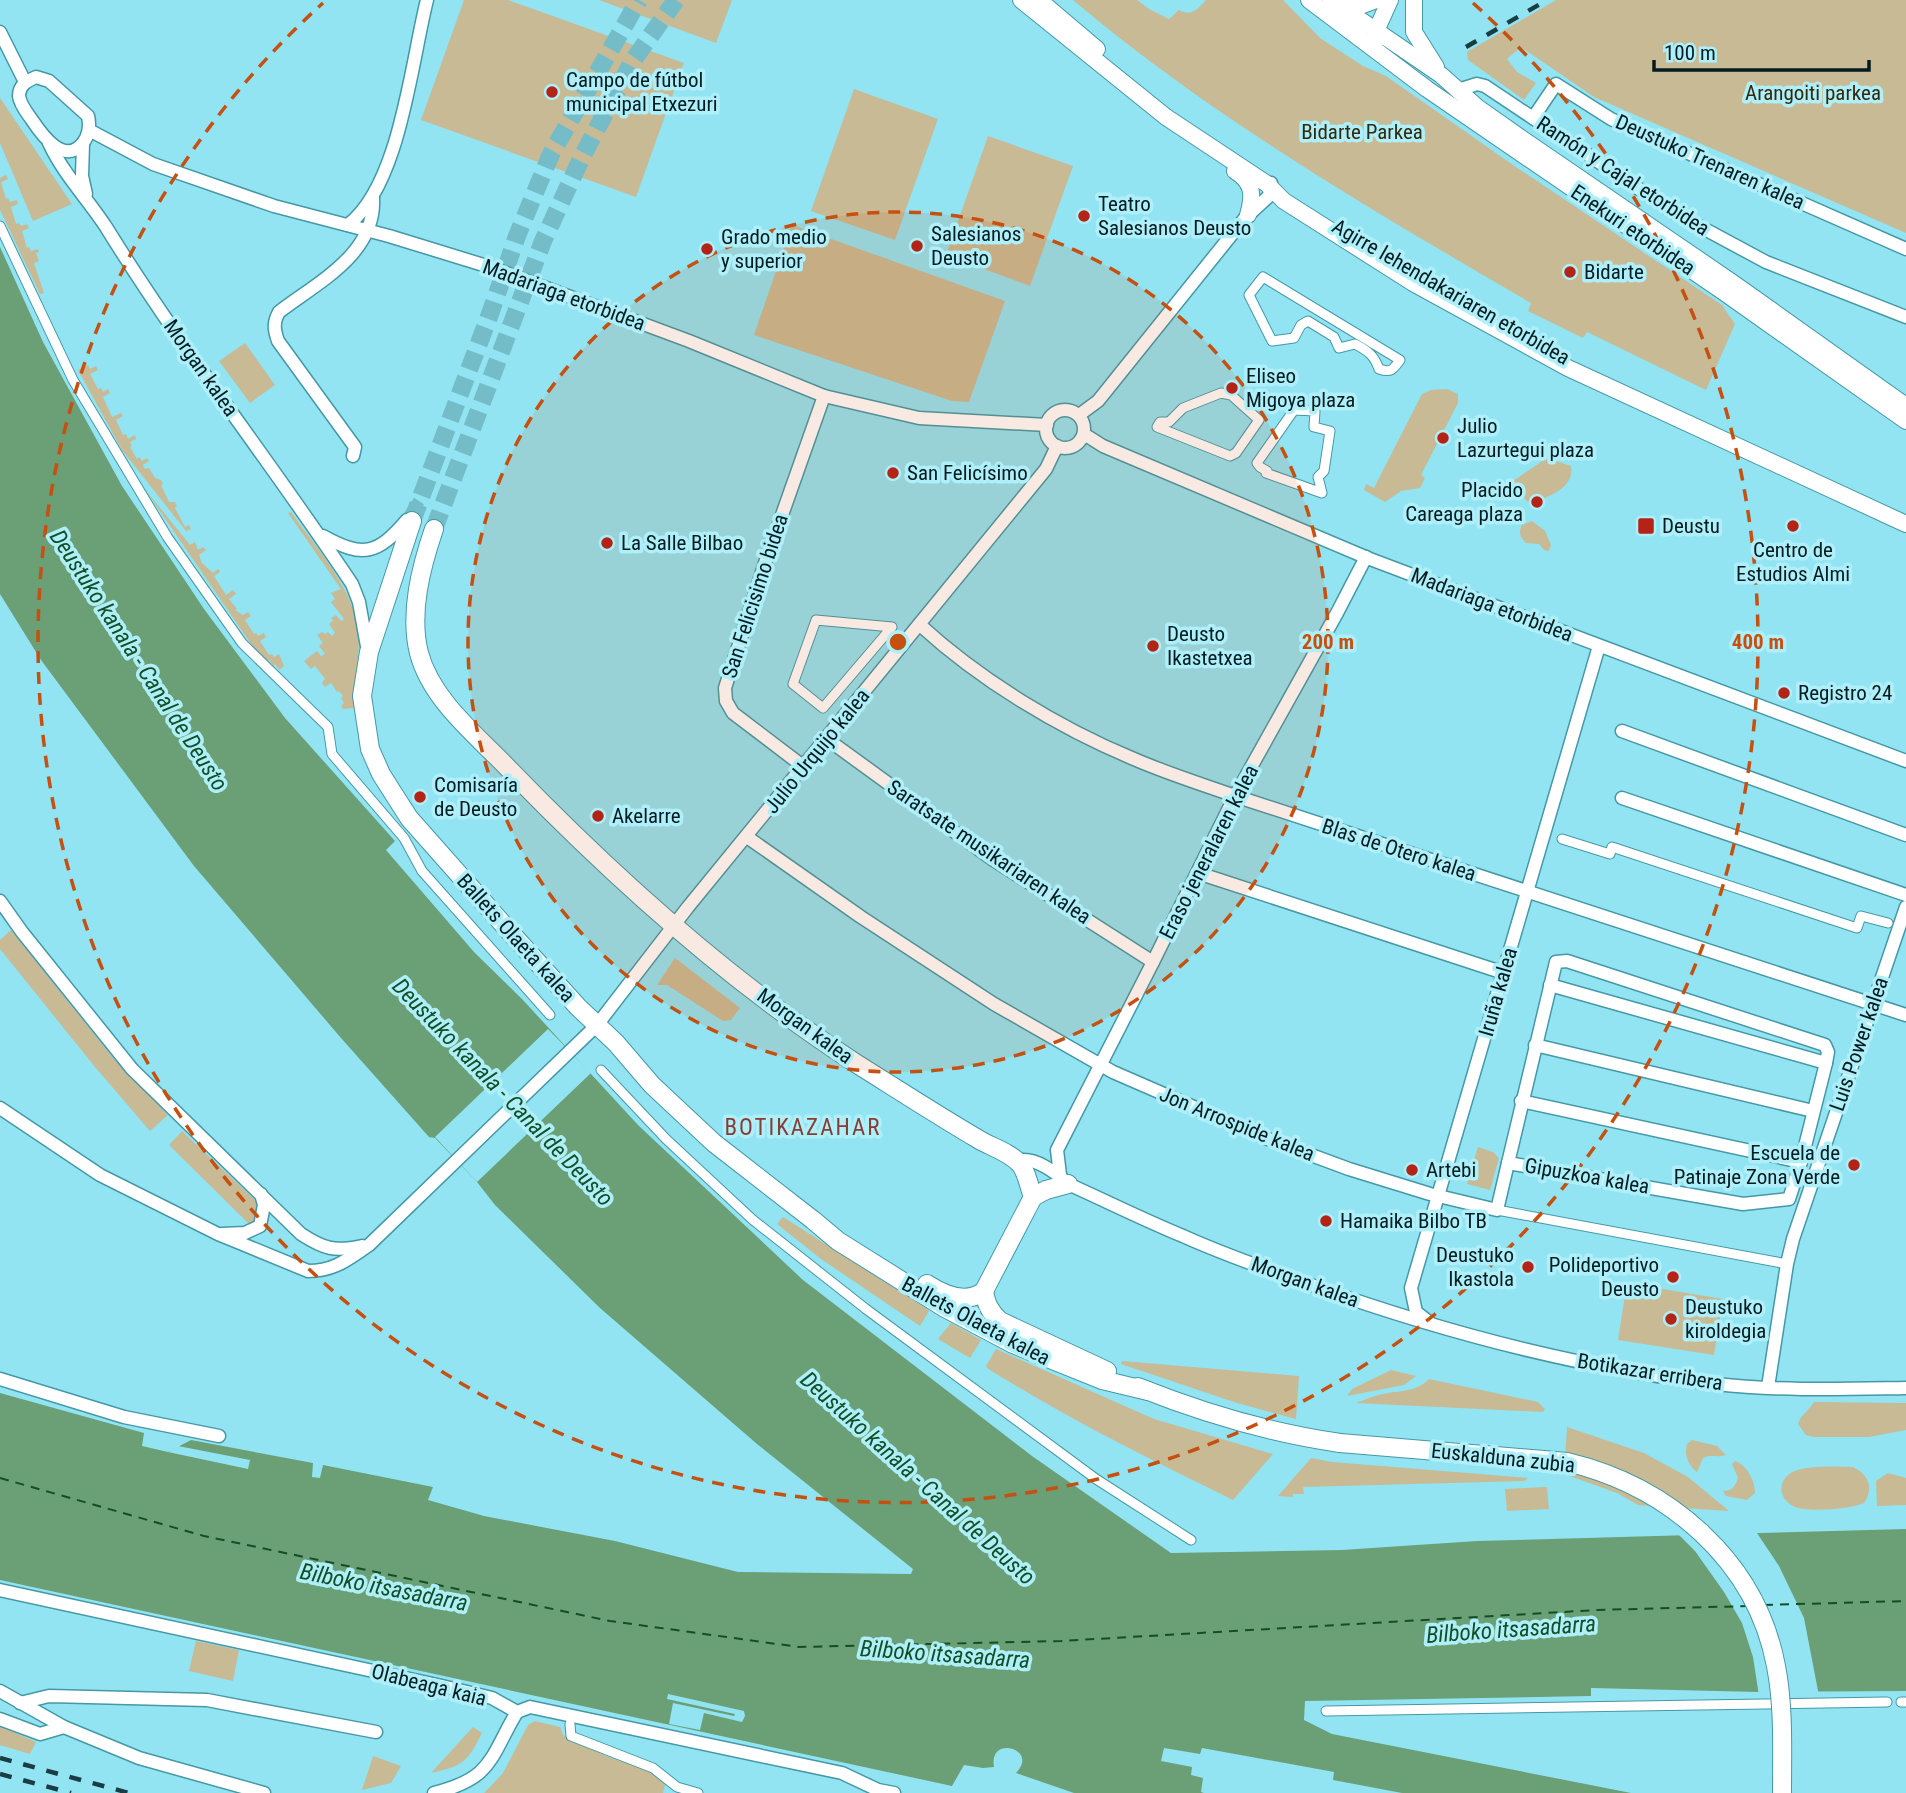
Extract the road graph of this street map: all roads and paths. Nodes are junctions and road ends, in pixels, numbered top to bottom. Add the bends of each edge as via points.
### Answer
1 (427, 0) edge
2 (1021, 0) edge
3 (1039, 0) edge
4 (1309, 0) edge
5 (1376, 0) edge
6 (1390, 0) edge
7 (1414, 0) edge
8 (1338, 4) edge
9 (1376, 31) junction
10 (0, 32) edge
11 (1376, 51) junction
12 (1408, 75) junction
13 (1441, 75) junction
14 (25, 82) junction
15 (1458, 90) junction
16 (1533, 118) junction
17 (89, 130) junction
18 (50, 144) junction
19 (83, 144) junction
20 (1205, 144) junction
21 (1270, 182) junction
22 (87, 198) junction
23 (373, 198) junction
24 (1284, 201) junction
25 (1254, 210) junction
26 (348, 225) junction
27 (0, 226) edge
28 (369, 231) junction
29 (1906, 249) edge
30 (1906, 317) edge
31 (1272, 341) joint
32 (824, 396) junction
33 (1906, 405) edge
34 (1315, 411) joint
35 (1079, 415) junction
36 (1906, 421) edge
37 (1046, 425) junction
38 (1157, 427) joint
39 (1084, 434) junction
40 (1057, 446) junction
41 (353, 456) dead end
42 (1906, 514) edge
43 (410, 521) joint
44 (1906, 524) edge
45 (434, 528) tunnel mouth
46 (319, 534) junction
47 (1366, 557) junction
48 (393, 578) joint
49 (920, 625) junction
50 (1599, 646) junction
51 (369, 652) junction
52 (793, 684) joint
53 (1622, 731) dead end
54 (827, 738) junction
55 (1906, 761) edge
56 (804, 767) junction
57 (1235, 796) junction
58 (1622, 798) dead end
59 (1906, 835) edge
60 (747, 837) junction
61 (1562, 839) dead end
62 (1198, 873) junction
63 (1526, 891) junction
64 (1906, 895) edge
65 (0, 901) edge
66 (1906, 906) edge
67 (1888, 923) dead end
68 (674, 925) junction
69 (1153, 962) junction
70 (1504, 973) junction
71 (1550, 985) junction
72 (1874, 1004) junction
73 (550, 1015) dead end
74 (1906, 1015) edge
75 (597, 1025) junction
76 (1535, 1045) junction
77 (1826, 1063) junction
78 (1100, 1064) junction
79 (601, 1070) dead end
80 (1521, 1101) junction
81 (0, 1108) edge
82 (1813, 1111) junction
83 (1057, 1150) junction
84 (1024, 1160) junction
85 (1801, 1162) junction
86 (1508, 1163) junction
87 (1064, 1179) junction
88 (260, 1193) junction
89 (1438, 1196) junction
90 (1033, 1197) junction
91 (1497, 1210) junction
92 (817, 1223) junction
93 (218, 1234) junction
94 (369, 1245) junction
95 (1787, 1264) junction
96 (984, 1291) junction
97 (1399, 1316) joint
98 (1438, 1328) junction
99 (0, 1379) edge
100 (1768, 1387) junction
101 (1906, 1388) edge
102 (1148, 1391) junction
103 (219, 1436) dead end
104 (1340, 1443) joint
105 (1191, 1539) dead end
106 (0, 1590) edge
107 (0, 1691) edge
108 (1888, 1702) dead end
109 (20, 1703) junction
110 (517, 1712) junction
111 (1326, 1712) dead end
112 (0, 1719) edge
113 (570, 1724) dead end
114 (64, 1727) junction
115 (376, 1732) dead end
116 (264, 1793) edge
117 (433, 1793) edge
118 (698, 1793) edge
119 (894, 1793) edge
120 (1782, 1793) edge

1 - 23 street via 400,119
2 - 20 main road, Agirre lehendakariaren etorbidea
3 - 21 main road, Agirre lehendakariaren etorbidea
4 - 11 main road, Enekuri etorbidea
5 - 8 main road via 1360,6
6 - 9 main road
7 - 13 main road, Enekuri etorbidea via 1414,32
8 - 9 main road, Enekuri etorbidea
9 - 11 main road
9 - 13 main road, Enekuri etorbidea
10 - 14 street
11 - 12 main road, Enekuri etorbidea
12 - 15 main road
12 - 36 main road, Enekuri etorbidea
13 - 15 main road, Enekuri etorbidea
14 - 17 street via 36,77 49,81 88,116
14 - 18 street, Morgan kalea via 19,98
15 - 16 street, Ramón y Cajal etorbidea via 1485,86
15 - 33 main road, Enekuri etorbidea
16 - 29 street, Deustuko Trenaren kalea via 1556,84 1644,135
16 - 30 street, Ramón y Cajal etorbidea via 1675,214 1749,254
17 - 19 street
17 - 26 street, Madariaga etorbidea via 153,164 274,206
18 - 19 street via 71,150
18 - 22 street, Morgan kalea via 60,166
19 - 22 street, Morgan kalea
20 - 21 main road, Agirre lehendakariaren etorbidea
20 - 25 main road, Agirre lehendakariaren etorbidea via 1249,182
21 - 24 main road, Agirre lehendakariaren etorbidea
21 - 25 street via 1269,196
21 - 42 main road, Agirre lehendakariaren etorbidea via 1418,277 1571,362
22 - 46 street, Morgan kalea
23 - 26 street
23 - 28 street
24 - 25 street
24 - 44 main road, Agirre lehendakariaren etorbidea via 1413,282 1568,368
25 - 35 street via 1098,401
26 - 28 street, Madariaga etorbidea
27 - 73 street via 73,380 168,538 242,643 328,727 332,754 404,838 422,871
28 - 32 street, Madariaga etorbidea via 490,267
28 - 41 street via 350,258 279,312 274,329 355,447
31 - 31 street via 1294,338 1308,321 1334,338 1339,348 1355,344 1371,353 1379,369 1392,371 1400,360 1263,276 1249,295
32 - 37 street, Madariaga etorbidea via 919,418
32 - 56 street, San Felicisimo bidea via 725,688 733,713
34 - 34 street via 1314,427 1331,431 1324,471 1318,477 1322,493 1266,473 1257,463 1290,412
35 - 37 street via 1057,411
35 - 39 street
37 - 40 street via 1048,437
38 - 38 street via 1160,422 1170,422 1183,408 1221,393 1231,395 1259,420 1230,456
39 - 40 street via 1073,446
39 - 47 street, Madariaga etorbidea
40 - 49 street, Julio Urquijo kalea via 1045,469
43 - 46 street, Morgan kalea via 374,550 343,547
43 - 48 main road, Morgan kalea
45 - 68 main road, Morgan kalea via 421,571 416,630 419,654 433,684 547,809
46 - 51 street, Morgan kalea via 352,584
47 - 50 street, Madariaga etorbidea
47 - 57 street, Eraso jeneralaren kalea
48 - 51 main road, Ballets Olaeta kalea
49 - 54 street, Julio Urquijo kalea
49 - 57 street, Blas de Otero kalea via 985,676 1067,727 1134,760
50 - 55 street, Madariaga etorbidea
50 - 63 street, Iruña kalea
51 - 75 main road, Ballets Olaeta kalea via 362,696 365,726 369,749 392,793 451,867
52 - 52 street via 816,620 892,627 823,708
53 - 59 street
54 - 56 street, Julio Urquijo kalea
54 - 69 street, Saratsate musikariaren kalea via 992,859
56 - 60 street, Julio Urquijo kalea
57 - 62 street, Eraso jeneralaren kalea
57 - 63 street, Blas de Otero kalea
58 - 64 street
60 - 68 street, Julio Urquijo kalea
60 - 78 street, Jon Arrospide kalea via 993,1004
61 - 67 street via 1610,855 1612,847 1857,928 1861,916
62 - 69 street, Eraso jeneralaren kalea
62 - 70 street
63 - 70 street, Iruña kalea
63 - 72 street, Blas de Otero kalea
65 - 88 street via 132,1069
66 - 72 street, Luis Power kalea
68 - 75 street, Julio Urquijo kalea
68 - 84 main road, Morgan kalea via 840,1052 980,1140
69 - 78 street, Eraso jeneralaren kalea
70 - 89 street, Iruña kalea
71 - 76 street, Gipuzkoa kalea
71 - 77 street
71 - 77 street, Gipuzkoa kalea via 1556,962 1577,963 1825,1045
72 - 74 street, Blas de Otero kalea
72 - 95 street, Luis Power kalea
75 - 92 main road, Ballets Olaeta kalea via 713,1143
75 - 94 street, Julio Urquijo kalea
76 - 80 street, Gipuzkoa kalea
76 - 82 street
77 - 82 street, Gipuzkoa kalea
78 - 83 street, Eraso jeneralaren kalea
78 - 89 street, Jon Arrospide kalea via 1265,1138
79 - 105 street via 752,1220 1096,1479
80 - 85 street
80 - 86 street, Gipuzkoa kalea
81 - 93 street, Julio Urquijo kalea via 100,1175
82 - 85 street, Gipuzkoa kalea
83 - 84 street
83 - 87 street
84 - 87 street, Morgan kalea
84 - 90 main road
85 - 86 street, Gipuzkoa kalea via 1789,1199 1743,1204
86 - 91 street
87 - 90 main road
87 - 97 street, Morgan kalea via 1185,1237
88 - 93 street via 264,1205 260,1226 245,1233
88 - 94 street via 313,1242 343,1251
89 - 91 street, Jon Arrospide kalea
89 - 98 street, Iruña kalea via 1412,1288 1416,1312
90 - 96 main road
91 - 95 street, Jon Arrospide kalea
92 - 96 main road, Ballets Olaeta kalea via 844,1232 940,1292 970,1298
92 - 102 main road, Ballets Olaeta kalea via 893,1277 1013,1344 1101,1380
93 - 94 street, Julio Urquijo kalea via 308,1271 336,1267
95 - 100 street, Luis Power kalea
96 - 102 main road, Ballets Olaeta kalea via 987,1305 1000,1321
97 - 98 street, Botikazar erribera
98 - 100 street, Botikazar erribera via 1618,1368 1716,1384
99 - 103 street via 124,1417
100 - 101 street, Botikazar erribera
102 - 104 main road, Ballets Olaeta kalea via 1221,1417
104 - 120 main road, Euskalduna zubia, bridge via 1567,1462 1626,1480 1676,1509 1726,1561 1765,1627 1776,1665
106 - 110 street, Olabeaga kaia via 442,1686 492,1698
107 - 109 street
108 - 111 street
109 - 114 street
109 - 115 street via 49,1696 208,1700
110 - 117 street via 495,1755 476,1777
110 - 119 street, Olabeaga kaia via 530,1707 842,1773
112 - 114 street via 40,1734
113 - 118 street via 571,1735
114 - 116 street via 161,1766

